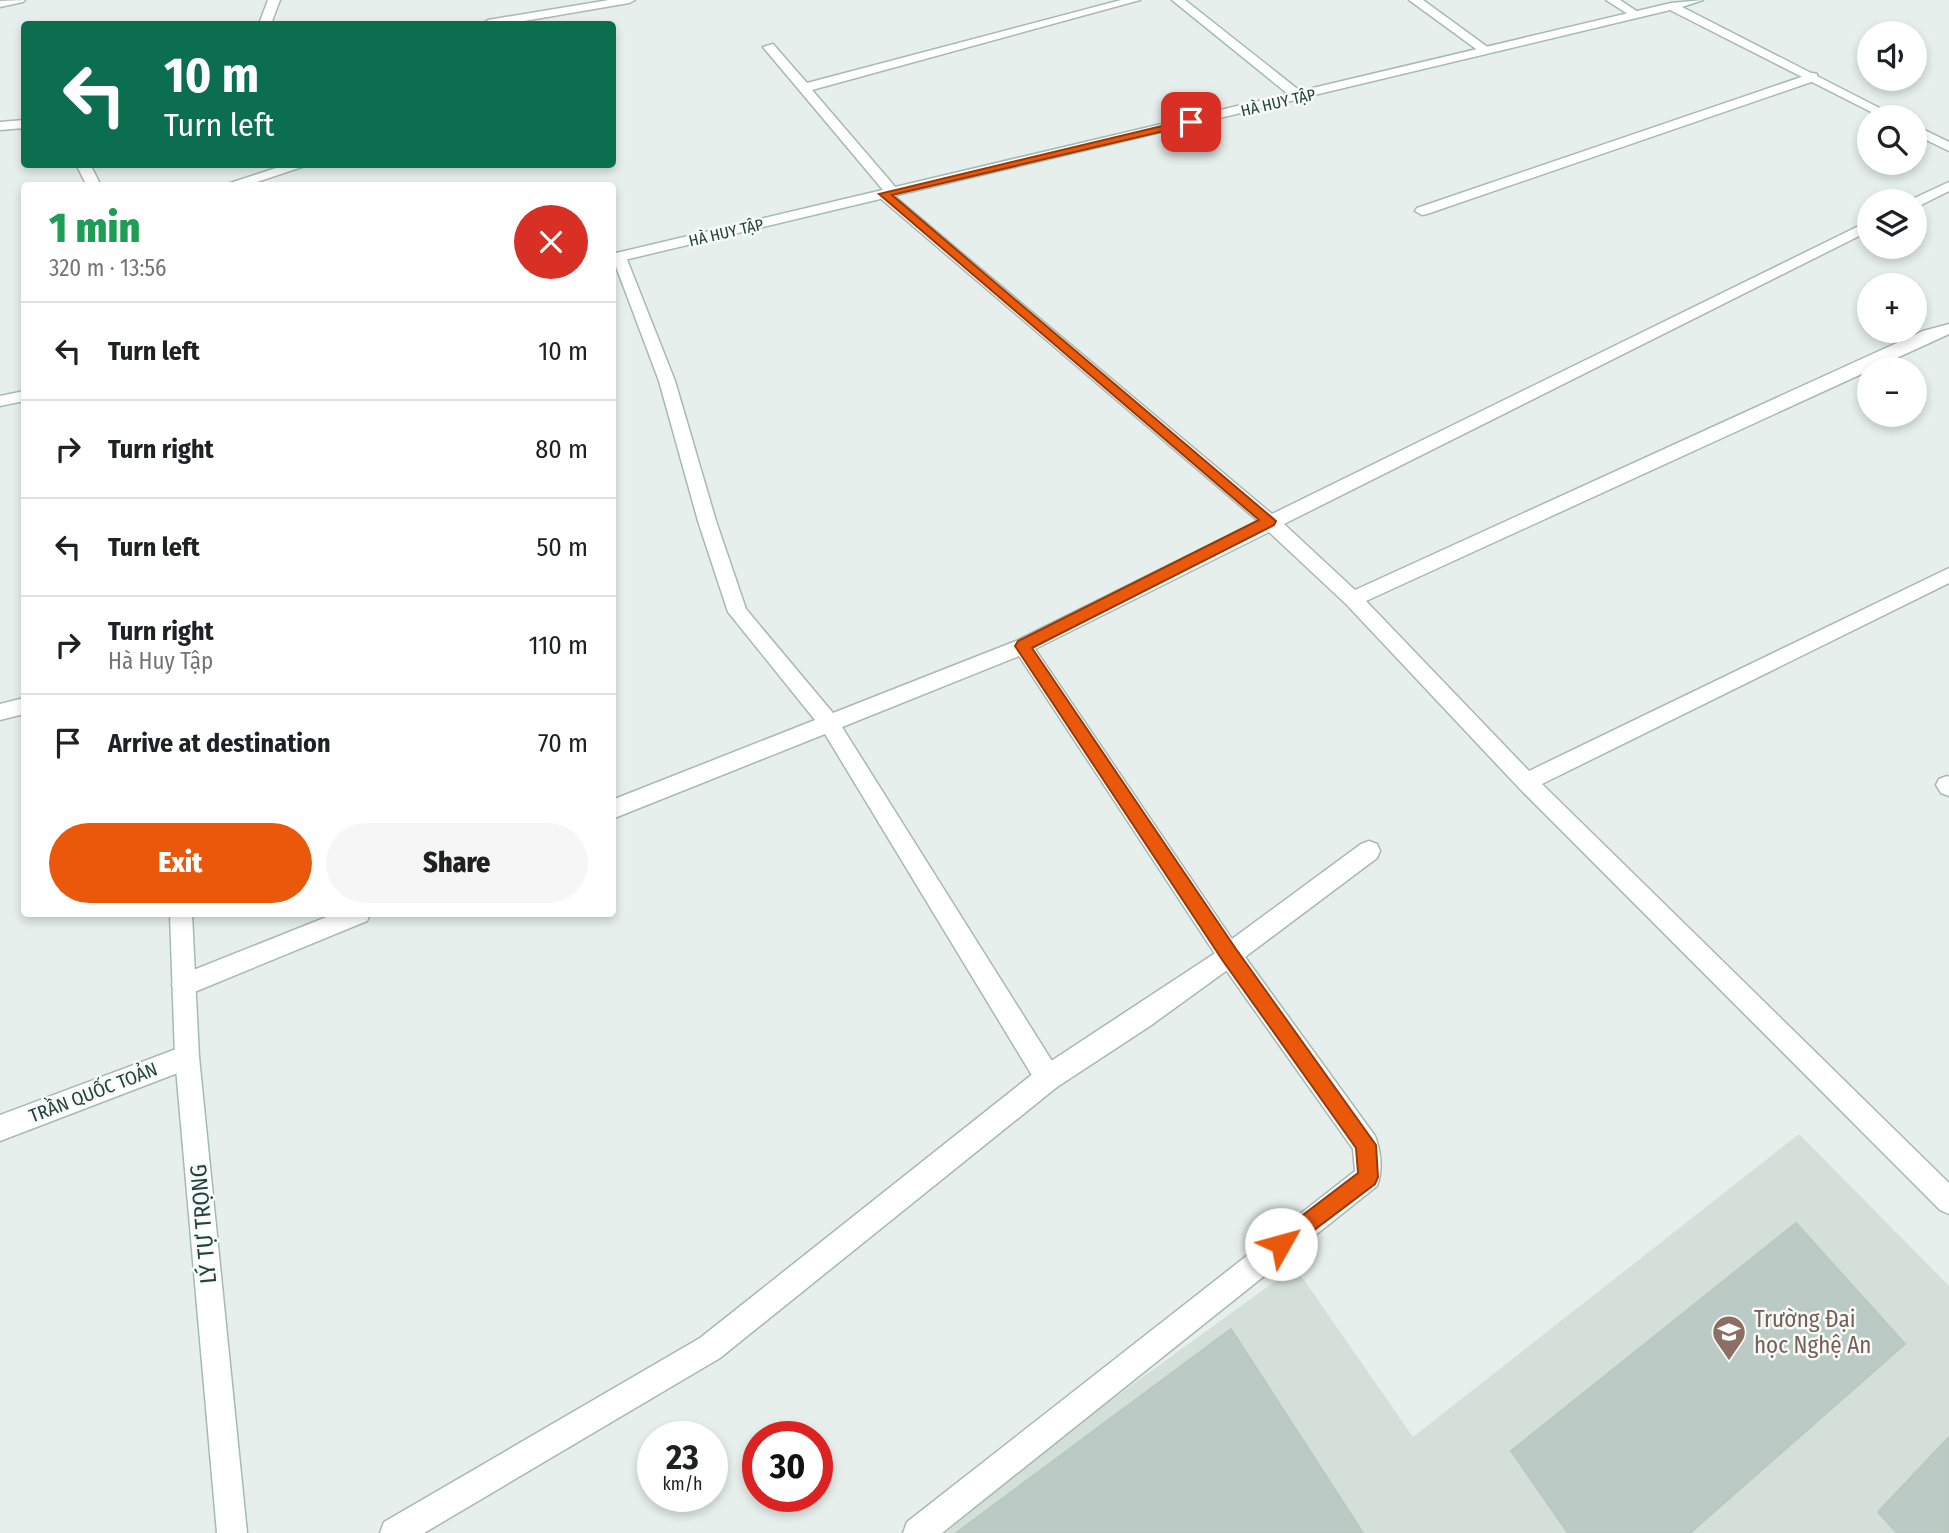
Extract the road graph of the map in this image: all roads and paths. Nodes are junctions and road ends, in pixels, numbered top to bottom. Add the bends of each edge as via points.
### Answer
1 (19, 0) edge
2 (274, 0) edge
3 (629, 0) edge
4 (1134, 0) edge
5 (1178, 0) edge
6 (1415, 0) edge
7 (1612, 0) edge
8 (1697, 0) edge
9 (0, 4) edge
10 (1671, 6) junction
11 (1635, 15) junction
12 (266, 21) edge
13 (506, 21) edge
14 (769, 47) dead end
15 (1487, 51) junction
16 (1813, 78) junction
17 (804, 89) junction
18 (1300, 97) junction
19 (1867, 105) edge
20 (21, 124) edge
21 (0, 126) edge
22 (1927, 136) edge
23 (1949, 147) edge
24 (291, 168) edge
25 (242, 182) edge
26 (1949, 186) edge
27 (888, 193) junction
28 (1927, 197) edge
29 (1422, 211) dead end
30 (1857, 231) edge
31 (616, 258) edge
32 (1949, 330) edge
33 (21, 397) edge
34 (0, 401) edge
35 (1269, 521) junction
36 (1949, 575) edge
37 (1353, 598) junction
38 (1023, 646) junction
39 (21, 707) edge
40 (0, 712) edge
41 (828, 722) junction
42 (1526, 782) junction
43 (616, 808) edge
44 (1369, 851) dead end
45 (181, 917) edge
46 (352, 917) edge
47 (1230, 955) junction
48 (184, 985) junction
49 (187, 1057) junction
50 (1048, 1077) junction
51 (0, 1128) edge
52 (1949, 1201) edge
53 (232, 1533) edge
54 (395, 1533) edge
55 (918, 1533) edge

1 - 9 street
2 - 12 street
3 - 13 street
4 - 17 street
5 - 18 street
6 - 15 street
7 - 11 street
8 - 10 street, HÀ HUY TẬP
10 - 11 street, HÀ HUY TẬP
10 - 16 street
11 - 15 street, HÀ HUY TẬP
14 - 17 street
15 - 18 street, HÀ HUY TẬP
16 - 19 street
16 - 29 street
17 - 27 street
18 - 27 street, HÀ HUY TẬP
20 - 21 street
22 - 23 street
24 - 25 street
26 - 28 street
27 - 31 street, HÀ HUY TẬP
27 - 35 street
30 - 35 street
31 - 41 street via 667,381 738,612
32 - 37 street via 1929,335
33 - 34 street
35 - 37 street
35 - 38 street
36 - 42 street
37 - 42 street
38 - 41 street
38 - 47 street
39 - 40 street
41 - 43 street
41 - 50 street
42 - 52 street
44 - 47 street
45 - 48 street, LÝ TỰ TRỌNG
46 - 48 street
47 - 50 street
47 - 55 street via 1366,1145 1368,1177
48 - 49 street, LÝ TỰ TRỌNG
49 - 51 street, TRẦN QUỐC TOẢN
49 - 53 street, LÝ TỰ TRỌNG
50 - 54 street via 710,1348

